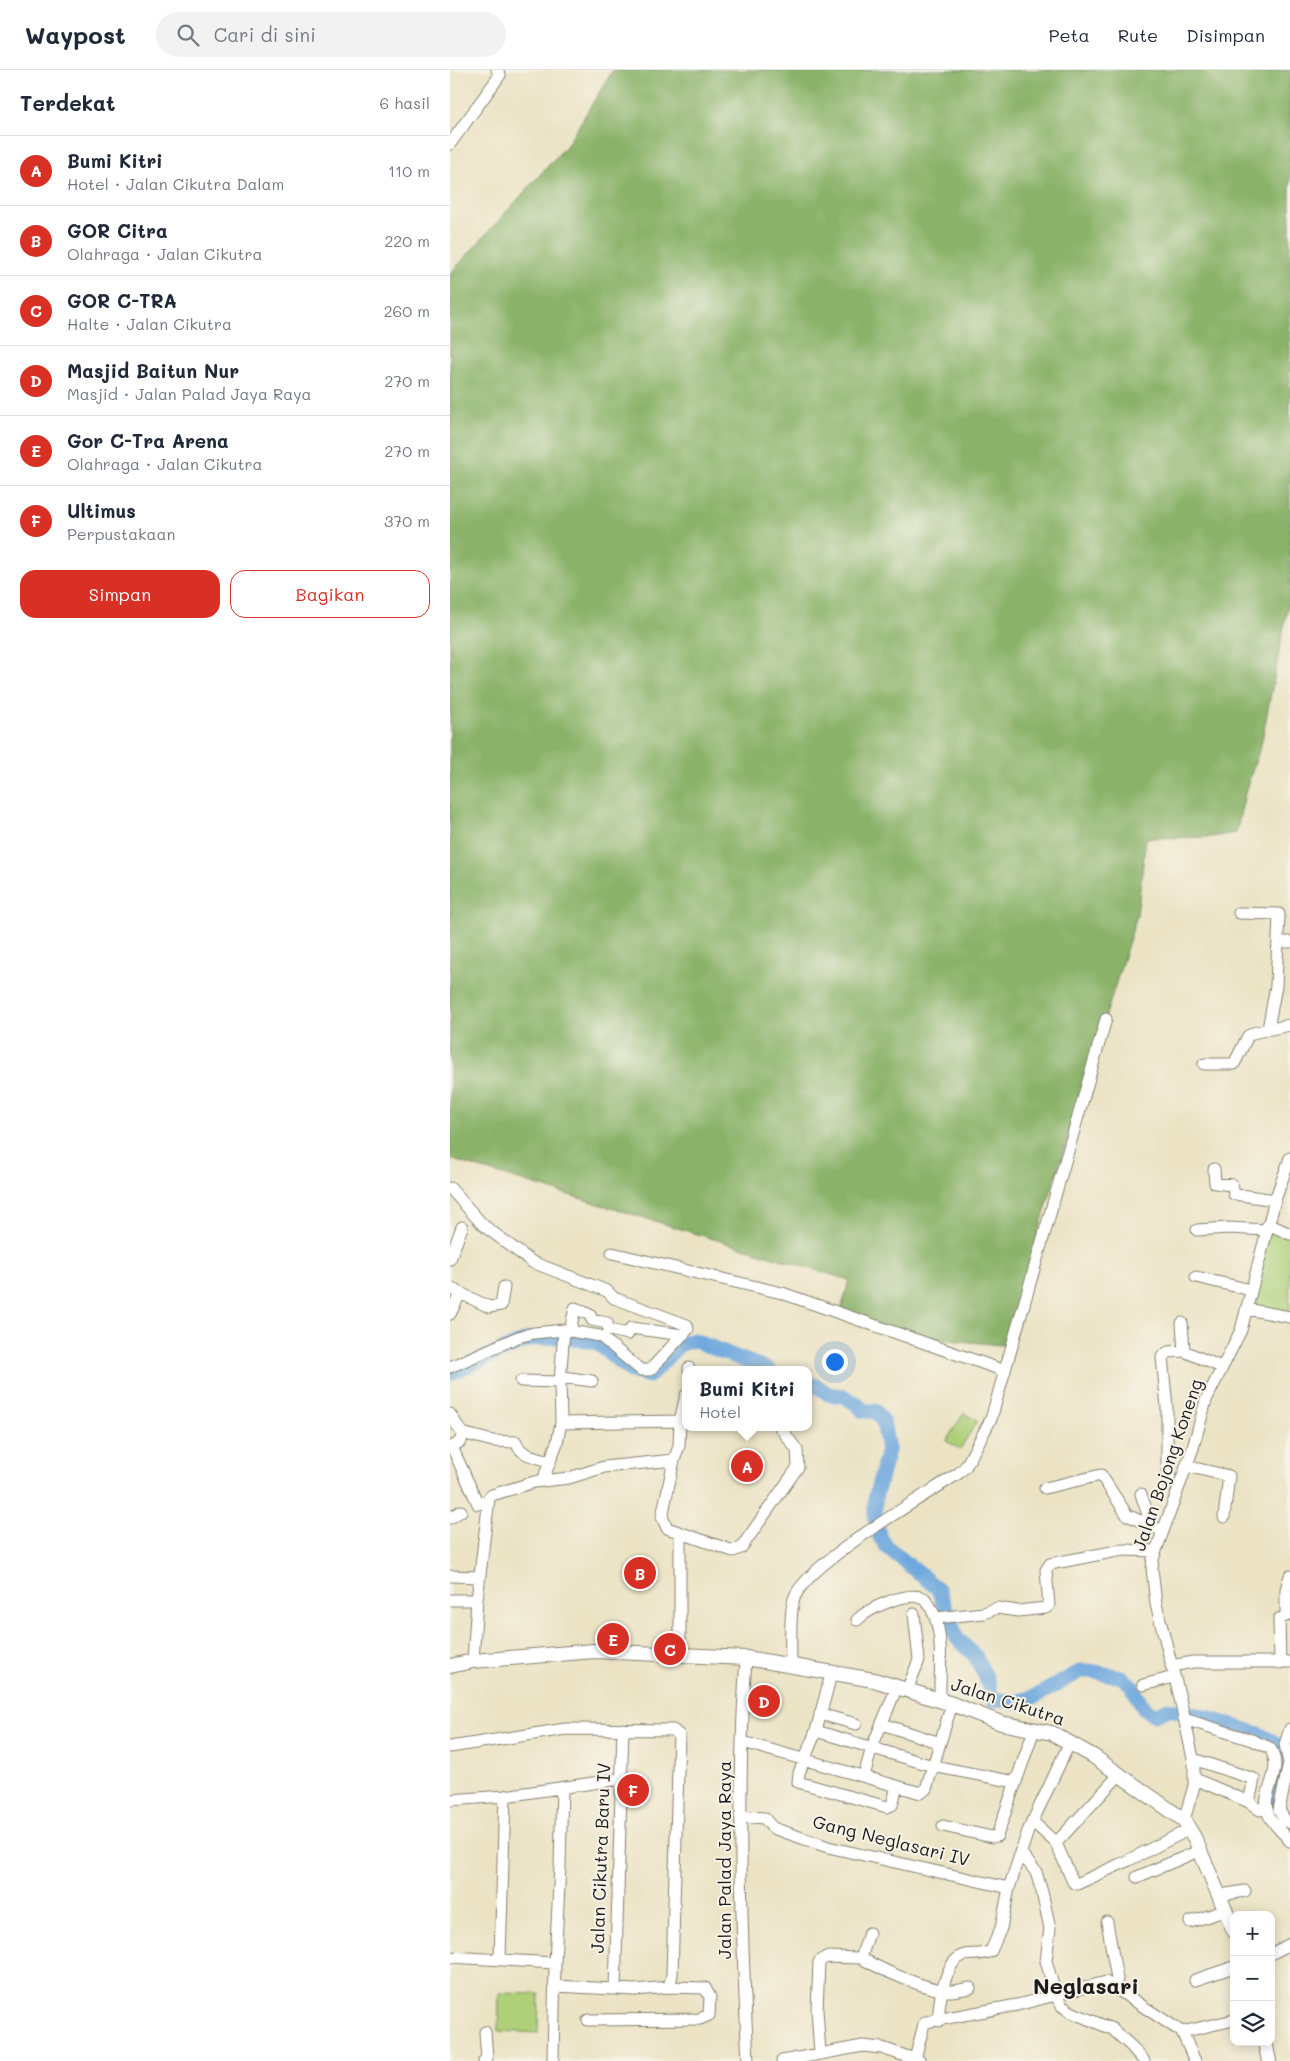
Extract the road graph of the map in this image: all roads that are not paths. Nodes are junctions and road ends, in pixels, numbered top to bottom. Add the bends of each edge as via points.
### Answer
1 (497, 70) edge
2 (450, 144) edge
3 (1239, 913) dead end
4 (1284, 914) edge
5 (1106, 1019) dead end
6 (1290, 1025) edge
7 (1268, 1029) junction
8 (1204, 1064) dead end
9 (1290, 1158) edge
10 (1214, 1169) dead end
11 (450, 1188) edge
12 (1275, 1200) junction
13 (462, 1227) dead end
14 (1268, 1227) junction
15 (1197, 1230) dead end
16 (1290, 1234) edge
17 (612, 1253) dead end
18 (450, 1258) edge
19 (1196, 1277) dead end
20 (504, 1287) dead end
21 (450, 1288) edge
22 (1251, 1290) junction
23 (460, 1294) junction
24 (1246, 1309) junction
25 (450, 1314) edge
26 (1290, 1317) edge
27 (1182, 1323) dead end
28 (565, 1335) junction
29 (683, 1335) junction
30 (1184, 1351) junction
31 (450, 1367) edge
32 (1221, 1367) junction
33 (1005, 1371) junction
34 (561, 1380) junction
35 (592, 1380) dead end
36 (521, 1381) dead end
37 (682, 1412) edge
38 (450, 1415) edge
39 (680, 1421) junction
40 (561, 1423) junction
41 (783, 1431) edge
42 (462, 1433) junction
43 (674, 1460) junction
44 (550, 1461) junction
45 (1186, 1466) junction
46 (1170, 1477) dead end
47 (543, 1480) junction
48 (1045, 1488) dead end
49 (1141, 1494) dead end
50 (488, 1501) junction
51 (461, 1510) dead end
52 (1224, 1517) dead end
53 (450, 1518) edge
54 (1152, 1527) junction
55 (1163, 1531) junction
56 (680, 1532) junction
57 (1156, 1551) junction
58 (450, 1576) edge
59 (1290, 1576) edge
60 (480, 1577) junction
61 (450, 1600) edge
62 (477, 1600) junction
63 (914, 1614) dead end
64 (938, 1618) junction
65 (857, 1620) dead end
66 (680, 1653) junction
67 (746, 1658) junction
68 (473, 1661) junction
69 (1285, 1662) edge
70 (791, 1664) junction
71 (450, 1666) edge
72 (832, 1671) junction
73 (1172, 1671) junction
74 (1143, 1685) dead end
75 (902, 1688) junction
76 (946, 1702) junction
77 (820, 1714) junction
78 (1184, 1717) junction
79 (856, 1724) dead end
80 (882, 1724) junction
81 (623, 1729) junction
82 (1290, 1729) edge
83 (1034, 1730) junction
84 (816, 1731) junction
85 (743, 1742) junction
86 (1070, 1742) junction
87 (940, 1743) junction
88 (450, 1747) edge
89 (872, 1747) junction
90 (806, 1758) junction
91 (1193, 1759) junction
92 (933, 1766) junction
93 (1119, 1775) junction
94 (864, 1776) junction
95 (620, 1779) junction
96 (1194, 1779) junction
97 (1015, 1782) junction
98 (897, 1786) junction
99 (562, 1788) junction
100 (506, 1796) junction
101 (450, 1800) edge
102 (1249, 1802) junction
103 (1260, 1810) dead end
104 (740, 1816) junction
105 (1032, 1821) junction
106 (1187, 1824) junction
107 (1290, 1824) edge
108 (943, 1826) dead end
109 (1290, 1841) edge
110 (1056, 1843) junction
111 (1200, 1850) junction
112 (1020, 1852) junction
113 (1137, 1877) dead end
114 (1009, 1888) junction
115 (1245, 1891) dead end
116 (1221, 1895) junction
117 (1227, 1910) junction
118 (1230, 1919) edge
119 (1107, 1922) dead end
120 (1190, 1922) dead end
121 (869, 1933) dead end
122 (1290, 1944) edge
123 (1275, 1952) edge
124 (450, 1957) edge
125 (500, 1958) junction
126 (861, 1958) junction
127 (555, 1963) junction
128 (1230, 1968) edge
129 (1195, 1980) dead end
130 (554, 1986) junction
131 (669, 1987) junction
132 (1114, 1987) junction
133 (615, 1988) junction
134 (970, 1988) dead end
135 (942, 1990) junction
136 (1056, 1996) junction
137 (588, 2020) dead end
138 (939, 2021) junction
139 (1230, 2021) edge
140 (485, 2032) dead end
141 (1182, 2032) junction
142 (1266, 2046) edge
143 (820, 2053) junction
144 (918, 2060) edge
145 (484, 2061) edge
146 (549, 2061) edge
147 (554, 2061) edge
148 (748, 2061) edge
149 (782, 2061) edge
150 (1143, 2061) edge
151 (1195, 2061) edge
152 (1270, 2061) edge

1 - 2 street via 500,75
3 - 4 street
4 - 7 street
5 - 33 street
6 - 7 street
7 - 8 street via 1248,1036 1234,1064
9 - 12 street, Jalan Bojong Koneng
10 - 12 street via 1215,1184 1232,1185 1234,1194
11 - 29 street via 484,1225 532,1262 687,1325
12 - 14 street, Jalan Bojong Koneng
13 - 18 street
14 - 15 street
14 - 16 street
14 - 22 street, Jalan Bojong Koneng
17 - 33 street via 782,1293
19 - 22 street
20 - 23 street via 501,1305 497,1307 489,1307
21 - 23 street
22 - 24 street, Jalan Bojong Koneng
23 - 25 street
24 - 26 street
24 - 32 street, Jalan Bojong Koneng via 1232,1350
27 - 30 street
28 - 29 street via 600,1336 641,1370 655,1367
28 - 29 street via 575,1308 590,1315 592,1320 607,1323 609,1330 628,1334 631,1328
28 - 31 street via 534,1333 518,1337
28 - 34 street
30 - 32 street
30 - 46 street via 1168,1352 1162,1358
32 - 45 street, Jalan Bojong Koneng via 1206,1400
33 - 70 street via 995,1411 960,1473 861,1537 814,1572 796,1595
34 - 35 street
34 - 36 street
34 - 40 street
37 - 39 street
38 - 42 street
39 - 40 street
39 - 43 street via 679,1446
40 - 44 street
41 - 56 street via 797,1450 798,1466 741,1548 733,1551
42 - 44 street via 493,1441 516,1442 526,1455
42 - 50 street via 461,1441 452,1446 478,1504
43 - 47 street via 622,1464 576,1477
43 - 56 street via 662,1517 667,1528
44 - 47 street
45 - 52 street via 1230,1476
45 - 55 street, Jalan Bojong Koneng
47 - 50 street via 492,1495
48 - 54 street via 1101,1475 1127,1515
49 - 54 street
50 - 60 street
51 - 53 street
54 - 55 street
55 - 57 street, Jalan Bojong Koneng
56 - 66 street
57 - 64 street via 1122,1550 1050,1564 1046,1570 1049,1605 1046,1608 1018,1611 997,1608 984,1613
57 - 73 street, Jalan Bojong Koneng via 1153,1585
58 - 60 street
59 - 69 street via 1286,1589 1286,1616 1279,1619
60 - 62 street
61 - 62 street
62 - 68 street
63 - 75 street via 919,1660
64 - 65 street via 924,1598 913,1596 871,1608
64 - 76 street
66 - 67 main road, Jalan Cikutra
66 - 68 main road, Jalan Cikutra via 594,1651
67 - 70 main road, Jalan Cikutra
67 - 85 street, Jalan Palad Jaya Raya
68 - 71 main road, Jalan Cikutra
69 - 73 street via 1192,1662
70 - 72 main road, Jalan Cikutra
72 - 75 main road, Jalan Cikutra
72 - 77 street
73 - 74 street
73 - 78 street, Jalan Bojong Koneng
75 - 76 main road, Jalan Cikutra
75 - 80 street
76 - 83 main road, Jalan Cikutra via 1001,1724
76 - 87 street
77 - 79 street
77 - 84 street
78 - 91 street, Jalan Bojong Koneng
78 - 109 street via 1270,1748 1276,1768 1266,1806 1269,1817
80 - 87 street
80 - 89 street
81 - 88 street via 566,1729
81 - 95 street, Jalan Cikutra Baru IV
81 - 131 street via 673,1730 680,1738
82 - 107 street via 1285,1744 1289,1763 1279,1810
83 - 86 main road, Jalan Cikutra via 1052,1733
83 - 97 street
84 - 89 street
84 - 90 street
85 - 90 street
85 - 104 street, Jalan Palad Jaya Raya
86 - 93 main road, Jalan Cikutra
86 - 105 street
87 - 92 street
89 - 92 street
89 - 94 street
90 - 94 street
90 - 98 street via 798,1778 801,1784 886,1807 892,1805
91 - 96 street, Jalan Bojong Koneng
91 - 102 street via 1254,1780
92 - 97 street
92 - 98 street via 924,1792
93 - 106 main road, Jalan Cikutra
93 - 110 street
94 - 98 street
95 - 99 street
95 - 133 street, Jalan Cikutra Baru IV
96 - 102 street
96 - 106 street, Jalan Bojong Koneng
97 - 108 street via 997,1836
99 - 100 street
99 - 127 street
100 - 101 street
100 - 125 street
102 - 103 street
104 - 114 street, Gang Neglasari IV via 764,1818 773,1828 828,1848
104 - 148 street, Jalan Palad Jaya Raya
105 - 110 street
105 - 112 street
106 - 110 street via 1129,1860 1077,1884 1072,1882
106 - 111 main road, Jalan Cikutra
111 - 113 street
111 - 116 main road, Jalan Cikutra
112 - 114 street
112 - 136 street via 1036,1872 1042,1892 1050,1928 1046,1962
114 - 135 street via 1001,1928 991,1951 955,1959
115 - 116 street
116 - 117 main road, Jalan Cikutra
117 - 118 main road, Jalan Cikutra
117 - 120 street
119 - 132 street via 1117,1979
121 - 126 street
122 - 123 street
124 - 125 street
125 - 127 street
126 - 135 street via 889,1972
126 - 143 street via 826,1957 819,1962 817,2010
127 - 130 street
128 - 129 street
130 - 133 street
130 - 147 street
131 - 133 street
131 - 137 street via 705,1988 710,1997 709,2014 693,2020
132 - 136 street via 1099,1982
132 - 141 street
134 - 135 street
135 - 138 street
136 - 138 street
136 - 150 street via 1071,2012 1112,2029
138 - 144 street via 924,2024
139 - 141 street
140 - 145 street via 487,2058
141 - 151 street
142 - 152 main road
143 - 144 street via 872,2046
143 - 149 street
146 - 147 street

